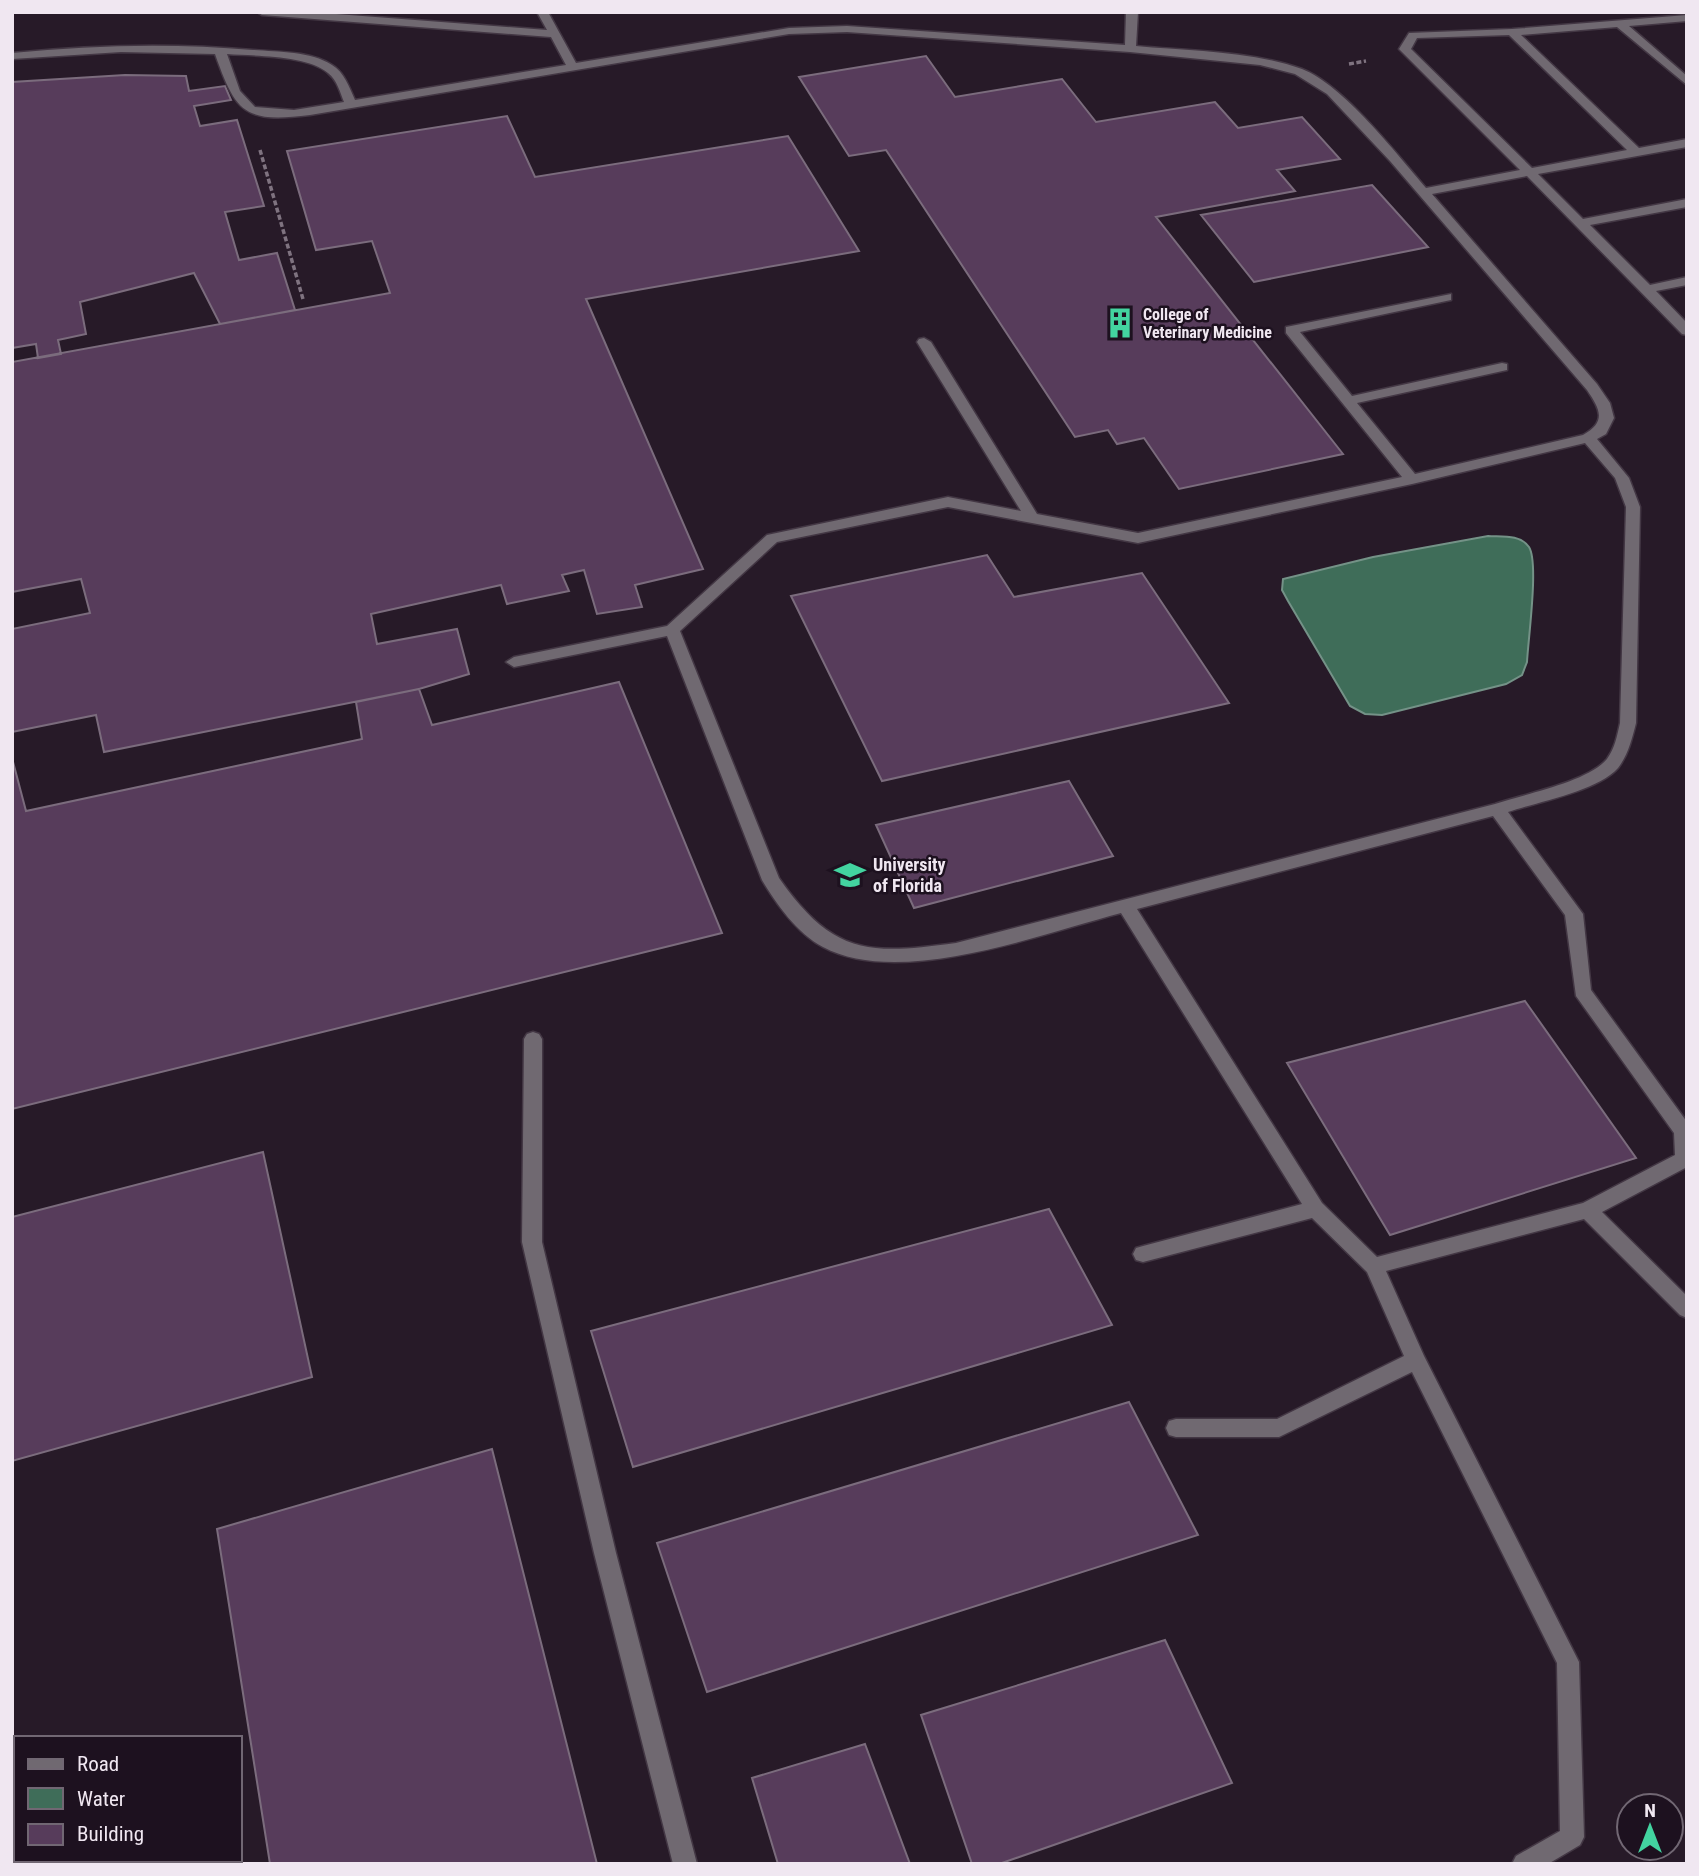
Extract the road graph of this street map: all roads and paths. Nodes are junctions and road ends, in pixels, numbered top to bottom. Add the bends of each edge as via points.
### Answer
1 (262, 12) edge
2 (542, 12) edge
3 (1132, 12) edge
4 (1687, 18) edge
5 (1621, 25) junction
6 (1512, 32) junction
7 (554, 34) junction
8 (1130, 49) junction
9 (220, 51) junction
10 (12, 56) edge
11 (573, 67) junction
12 (1687, 82) edge
13 (351, 104) junction
14 (1687, 143) edge
15 (260, 150) dead end
16 (1636, 152) junction
17 (1528, 172) junction
18 (1423, 192) junction
19 (1687, 203) edge
20 (1580, 223) junction
21 (1687, 281) edge
22 (1647, 289) junction
23 (1446, 297) dead end
24 (303, 299) dead end
25 (1687, 331) edge
26 (924, 342) dead end
27 (1502, 367) dead end
28 (1348, 401) junction
29 (1588, 438) junction
30 (1412, 480) junction
31 (1033, 519) junction
32 (672, 630) junction
33 (514, 662) dead end
34 (1497, 809) junction
35 (1127, 908) junction
36 (533, 1039) dead end
37 (1315, 1209) junction
38 (1588, 1210) junction
39 (1143, 1254) dead end
40 (1374, 1266) junction
41 (1687, 1309) edge
42 (1416, 1360) junction
43 (1176, 1428) dead end
44 (685, 1864) edge
45 (1524, 1864) edge

1 - 7 lane
2 - 7 lane
3 - 8 lane
4 - 5 lane
5 - 6 lane
5 - 12 lane
6 - 16 lane
6 - 17 lane via 1413,35 1405,49
7 - 11 lane
8 - 11 lane via 846,29 789,31
8 - 18 lane via 1260,62 1300,72 1331,92
9 - 10 lane
9 - 13 lane via 323,63 337,72
9 - 13 lane via 240,101 257,111 286,114
11 - 13 lane
14 - 16 lane
15 - 24 path
16 - 17 lane
17 - 18 lane
17 - 20 lane
18 - 29 lane via 1603,403 1607,418 1601,431
19 - 20 lane
20 - 22 lane
21 - 22 lane
22 - 25 lane
23 - 28 lane via 1291,330
26 - 31 lane
27 - 28 lane
28 - 30 lane
29 - 30 lane
29 - 34 lane via 1623,476 1633,507 1631,685 1623,745 1611,765 1588,780
30 - 31 lane via 1138,538
31 - 32 lane via 948,502 772,538
32 - 33 lane
32 - 35 lane via 771,880 789,909 813,934 850,952 899,958 956,950
34 - 35 lane
34 - 38 lane via 1574,914 1582,991 1683,1132 1685,1159
35 - 37 lane
36 - 44 lane via 532,1241 605,1553
37 - 39 lane
37 - 40 lane
38 - 40 lane
38 - 41 lane
40 - 42 lane
42 - 43 lane via 1279,1428
42 - 45 lane via 1568,1662 1572,1837

